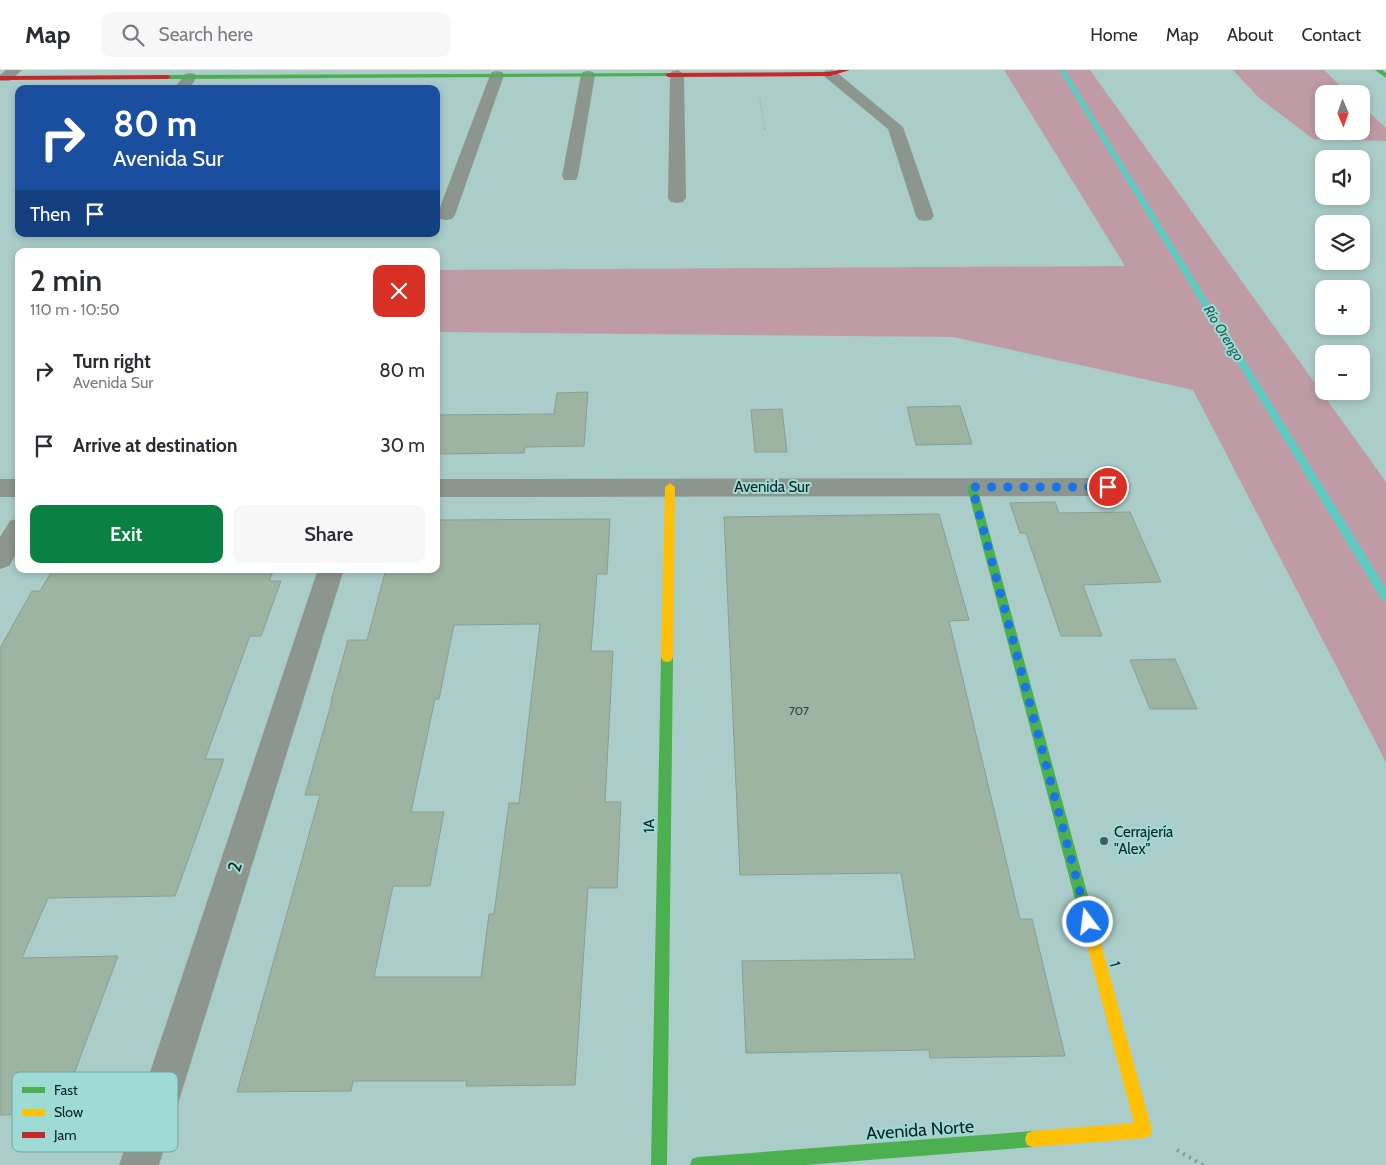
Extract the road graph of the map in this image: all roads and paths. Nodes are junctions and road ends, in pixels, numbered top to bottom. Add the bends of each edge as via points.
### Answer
1 (847, 70) edge
2 (1378, 70) edge
3 (304, 73) edge
4 (677, 74) junction
5 (756, 74) junction
6 (830, 74) junction
7 (588, 75) junction
8 (6, 76) edge
9 (496, 76) junction
10 (1386, 76) edge
11 (185, 83) edge
12 (765, 130) dead end
13 (570, 176) dead end
14 (677, 198) dead end
15 (446, 215) dead end
16 (925, 216) dead end
17 (670, 487) junction
18 (972, 487) junction
19 (1108, 487) dead end
20 (0, 488) edge
21 (15, 488) edge
22 (440, 488) edge
23 (15, 535) edge
24 (0, 559) edge
25 (330, 573) edge
26 (169, 1072) edge
27 (1144, 1130) joint
28 (143, 1152) edge
29 (139, 1165) edge
30 (658, 1165) edge
31 (698, 1165) edge

1 - 6 main road
2 - 10 main road
3 - 9 main road
3 - 11 main road
4 - 5 main road
4 - 7 main road
4 - 14 street
5 - 6 main road
5 - 12 path
6 - 16 street via 895,127
7 - 9 main road
7 - 13 street
8 - 11 main road
9 - 15 street
17 - 18 street, Avenida Sur
17 - 22 street, Avenida Sur
17 - 30 main road, 1A
18 - 19 street, Avenida Sur
18 - 27 main road, 1
20 - 21 street
23 - 24 street
25 - 26 street, 2
27 - 31 main road, Avenida Norte
28 - 29 street, 2

